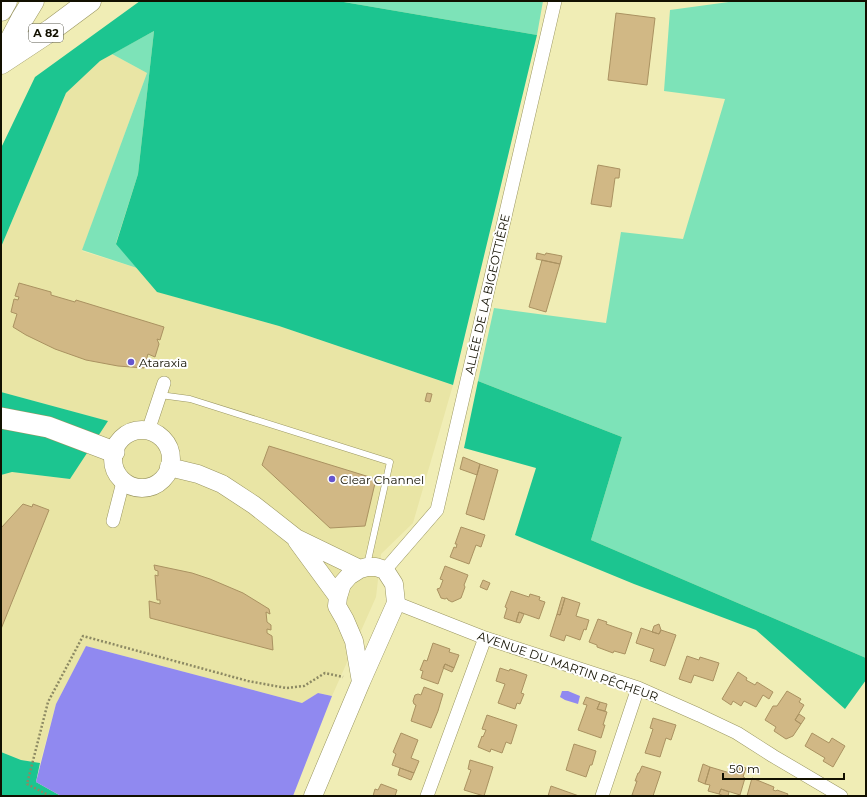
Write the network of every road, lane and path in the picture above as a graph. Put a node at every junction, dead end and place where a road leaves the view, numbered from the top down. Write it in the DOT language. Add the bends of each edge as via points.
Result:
graph roads {
  1 [pos="6,1"];
  2 [pos="33,1"];
  3 [pos="90,1"];
  4 [pos="555,1"];
  5 [pos="1,10"];
  6 [pos="1,59"];
  7 [pos="1,63"];
  8 [pos="162,389"];
  9 [pos="1,418"];
  10 [pos="148,431"];
  11 [pos="114,452"];
  12 [pos="169,467"];
  13 [pos="123,482"];
  14 [pos="113,521"];
  15 [pos="296,538"];
  16 [pos="363,568"];
  17 [pos="385,570"];
  18 [pos="338,597"];
  19 [pos="396,603"];
  20 [pos="486,638"];
  21 [pos="361,682"];
  22 [pos="638,688"];
  23 [pos="50,796"];
  24 [pos="314,796"];
  25 [pos="428,796"];
  26 [pos="602,796"];
  27 [pos="842,796"];
  1 -- 5 [label="highway"];
  2 -- 6 [label="highway"];
  3 -- 7 [label="highway, A 82"];
  4 -- 17 [label="street, ALLÉE DE LA BIGEOTTIÈRE" via="437,510"];
  8 -- 10 [label="street"];
  8 -- 16 [label="lane" via="390,462"];
  9 -- 11 [label="highway" via="48,427"];
  10 -- 11 [label="main road" via="139,431 123,437"];
  10 -- 12 [label="main road" via="164,441 170,458"];
  11 -- 13 [label="main road" via="114,468"];
  12 -- 13 [label="main road" via="165,476 150,487 141,488"];
  12 -- 15 [label="main road" via="198,474 222,484"];
  13 -- 14 [label="street"];
  15 -- 16 [label="main road"];
  15 -- 18 [label="main road"];
  16 -- 17 [label="main road" via="376,567"];
  16 -- 18 [label="main road" via="349,576 342,584"];
  17 -- 19 [label="main road" via="394,584"];
  18 -- 21 [label="main road" via="337,606 354,641"];
  19 -- 20 [label="street, AVENUE DU MARTIN PÊCHEUR"];
  19 -- 21 [label="main road"];
  20 -- 22 [label="street, AVENUE DU MARTIN PÊCHEUR"];
  20 -- 25 [label="street"];
  21 -- 23 [label="path" via="325,673 304,686 286,688 248,681 83,636 48,702 27,784"];
  21 -- 24 [label="main road"];
  22 -- 26 [label="street"];
  22 -- 27 [label="street, AVENUE DU MARTIN PÊCHEUR" via="737,733"];
}
